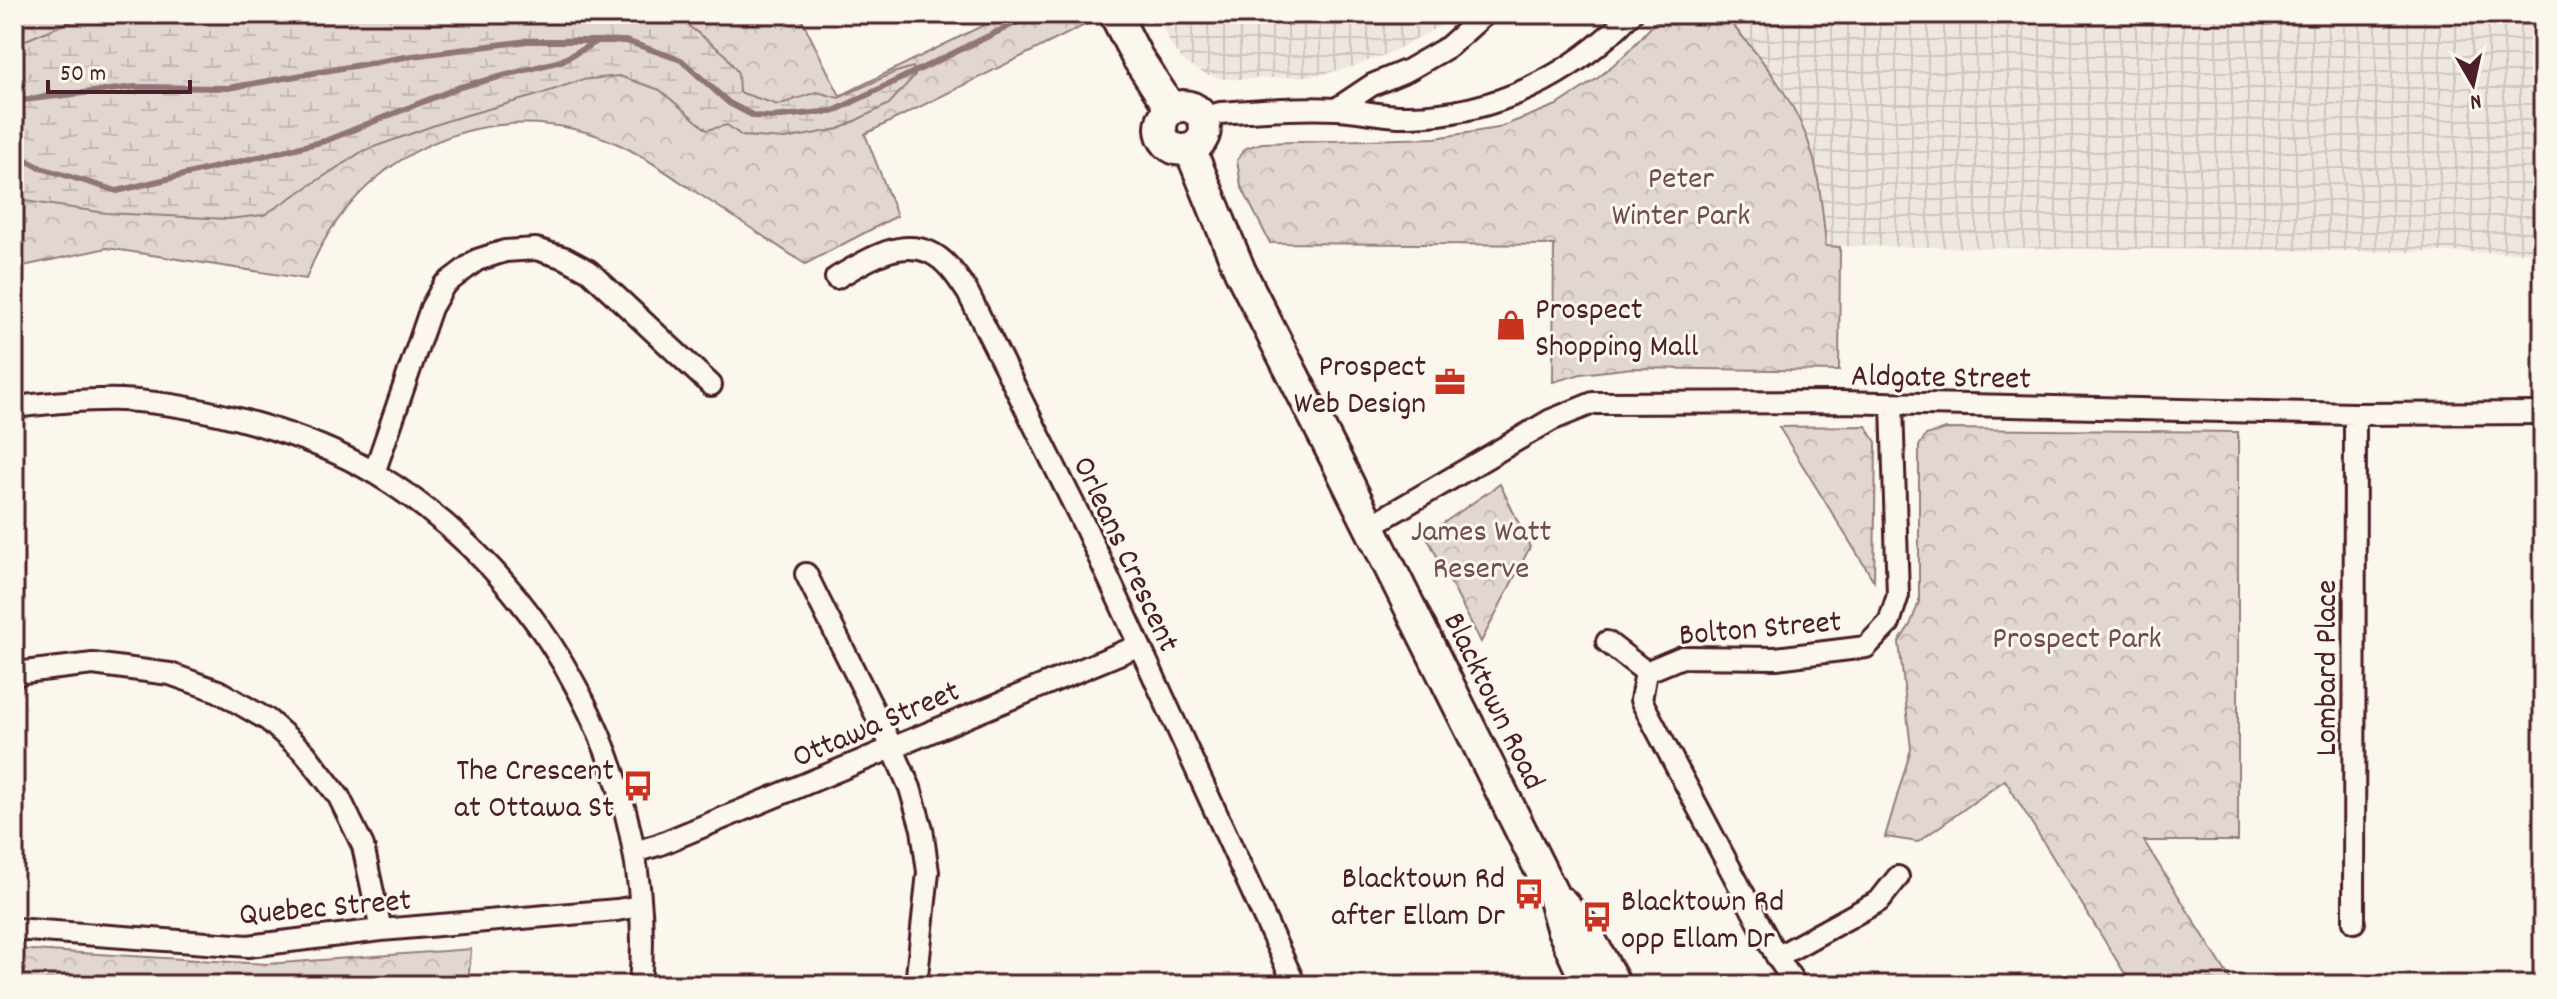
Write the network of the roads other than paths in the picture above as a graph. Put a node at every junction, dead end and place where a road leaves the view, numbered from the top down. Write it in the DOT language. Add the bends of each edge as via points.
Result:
graph roads {
  1 [pos="1115,14"];
  2 [pos="1485,14"];
  3 [pos="1631,14"];
  4 [pos="1171,109"];
  5 [pos="1336,109"];
  6 [pos="1203,118"];
  7 [pos="1190,149"];
  8 [pos="836,278"];
  9 [pos="711,385"];
  10 [pos="1892,405"];
  11 [pos="14,407"];
  12 [pos="2543,413"];
  13 [pos="2355,414"];
  14 [pos="374,473"];
  15 [pos="1370,526"];
  16 [pos="806,574"];
  17 [pos="1607,642"];
  18 [pos="1138,646"];
  19 [pos="1646,672"];
  20 [pos="14,676"];
  21 [pos="892,747"];
  22 [pos="634,852"];
  23 [pos="1898,877"];
  24 [pos="1552,893"];
  25 [pos="640,906"];
  26 [pos="2354,922"];
  27 [pos="14,929"];
  28 [pos="381,930"];
  29 [pos="1777,957"];
  30 [pos="640,985"];
  31 [pos="916,985"];
  32 [pos="1295,985"];
  33 [pos="1588,985"];
  34 [pos="1615,985"];
  35 [pos="1796,985"];
  1 -- 4 [label="main road"];
  2 -- 5 [label="street" via="1448,47"];
  3 -- 5 [label="street" via="1583,58 1511,96 1408,117"];
  4 -- 6 [label="main road" via="1193,108"];
  4 -- 7 [label="main road" via="1162,120 1164,141 1176,149"];
  5 -- 6 [label="street"];
  6 -- 7 [label="main road" via="1202,140"];
  7 -- 15 [label="main road, Blacktown Road" via="1240,271"];
  8 -- 18 [label="street, Orleans Crescent" via="900,247 929,252 950,268 968,293 1066,489"];
  9 -- 14 [label="street" via="589,271 536,249 505,251 477,260 444,285 431,308"];
  10 -- 13 [label="street, Aldgate Street"];
  10 -- 15 [label="street, Aldgate Street" via="1593,403 1551,420"];
  10 -- 19 [label="street, Bolton Street" via="1898,595 1889,623 1866,647 1776,658 1682,657"];
  11 -- 14 [label="street" via="124,400 183,407 302,439"];
  12 -- 13 [label="street, Aldgate Street"];
  13 -- 26 [label="street, Lombard Place"];
  14 -- 22 [label="street" via="473,550 540,627 600,736"];
  15 -- 24 [label="main road, Blacktown Road"];
  16 -- 21 [label="street"];
  17 -- 19 [label="street"];
  18 -- 21 [label="street, Ottawa Street"];
  18 -- 32 [label="street, Orleans Crescent"];
  19 -- 29 [label="street" via="1641,700"];
  20 -- 28 [label="street" via="93,664 170,674 218,691 268,720 305,753 339,797 363,846"];
  21 -- 22 [label="street, Ottawa Street"];
  21 -- 31 [label="street" via="922,829 928,872"];
  22 -- 25 [label="street"];
  23 -- 29 [label="street" via="1879,901"];
  24 -- 33 [label="main road, Blacktown Road"];
  24 -- 34 [label="main road, Blacktown Road" via="1582,925"];
  25 -- 28 [label="street, Quebec Street"];
  25 -- 30 [label="street"];
  27 -- 28 [label="street, Quebec Street" via="248,946"];
  29 -- 35 [label="street"];
}
